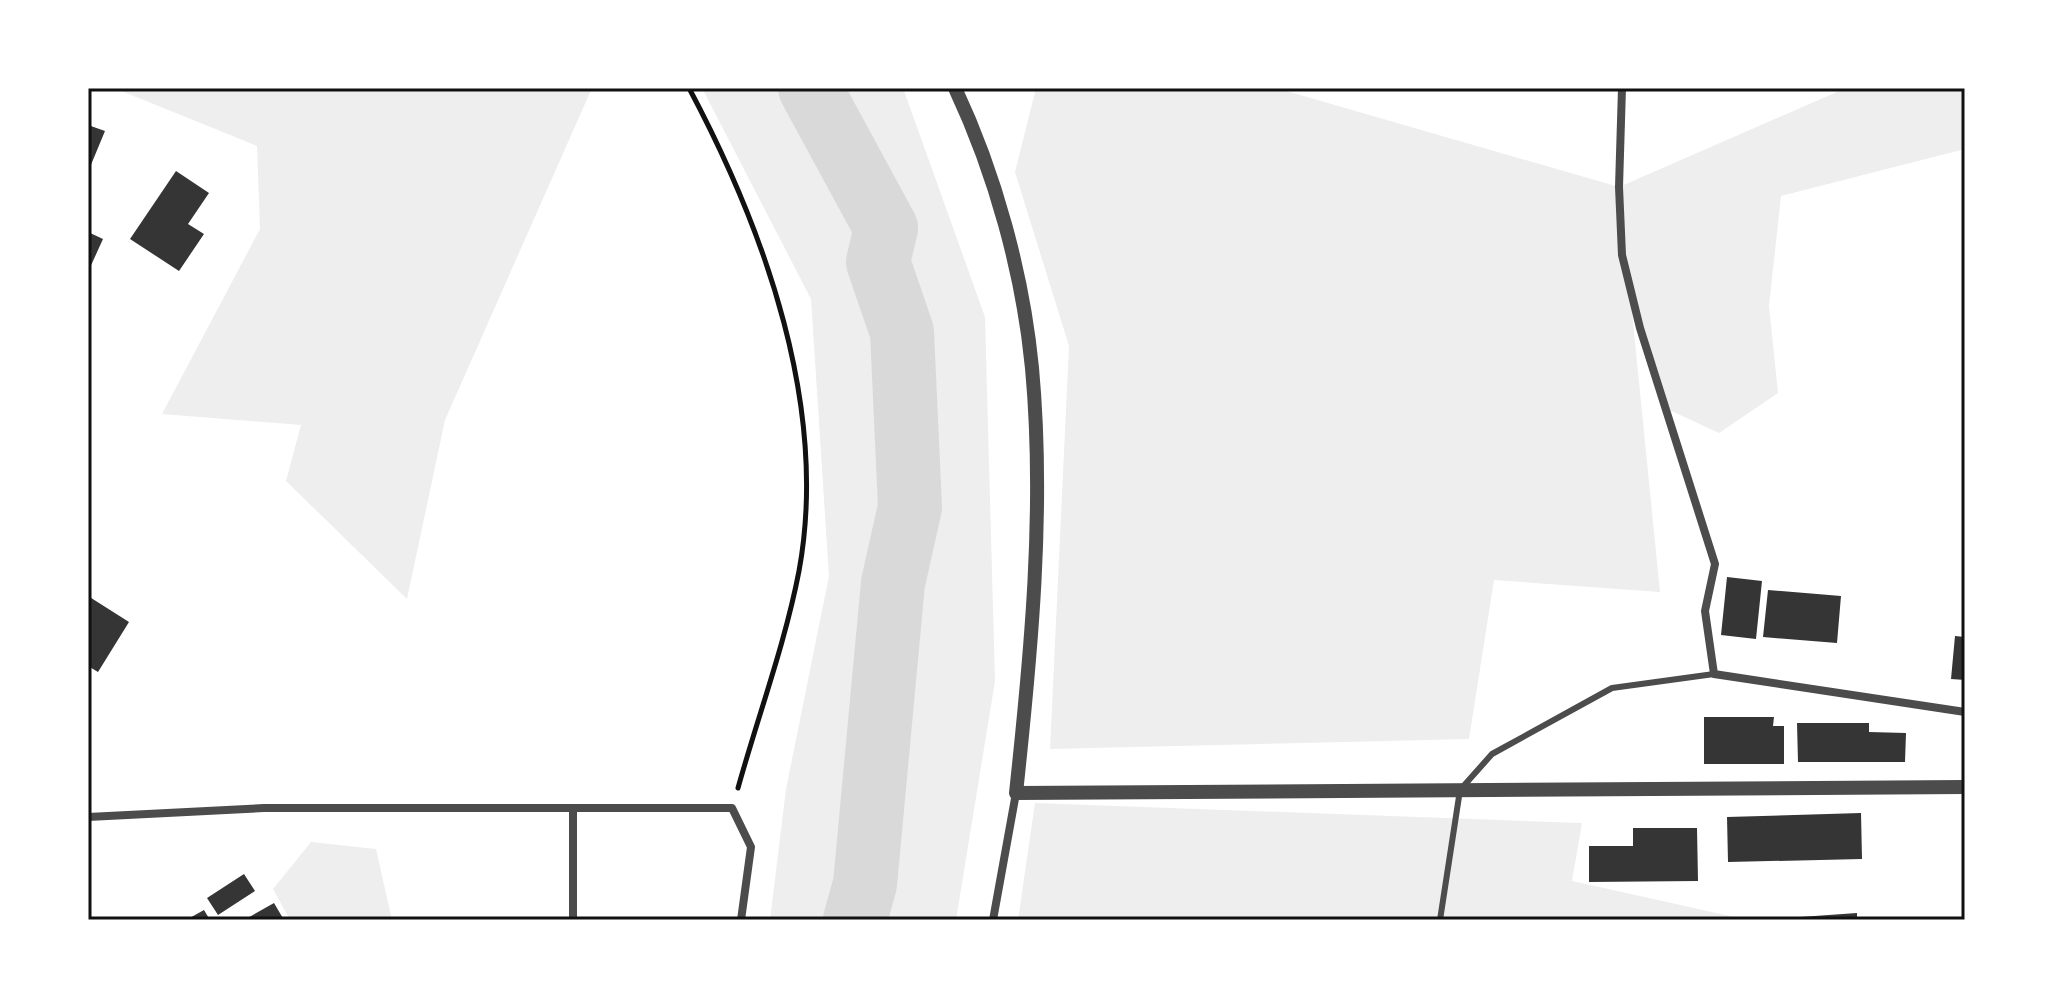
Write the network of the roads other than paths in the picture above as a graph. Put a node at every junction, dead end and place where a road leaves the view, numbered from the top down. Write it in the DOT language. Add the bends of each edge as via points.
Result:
graph roads {
  1 [pos="955,88"];
  2 [pos="1622,88"];
  3 [pos="1714,674"];
  4 [pos="1965,712"];
  5 [pos="1965,787"];
  6 [pos="1460,790"];
  7 [pos="1016,793"];
  8 [pos="573,808"];
  9 [pos="88,817"];
  10 [pos="573,920"];
  11 [pos="741,920"];
  12 [pos="993,920"];
  13 [pos="1440,920"];
  1 -- 7 [label="street" via="1001,216 1032,368 1033,603"];
  2 -- 3 [label="street" via="1622,255 1715,564 1705,611"];
  3 -- 4 [label="street"];
  3 -- 6 [label="lane" via="1612,688 1492,754"];
  5 -- 6 [label="street"];
  6 -- 7 [label="street"];
  6 -- 13 [label="lane"];
  7 -- 12 [label="street"];
  8 -- 9 [label="street" via="264,808"];
  8 -- 10 [label="street"];
  8 -- 11 [label="street" via="732,808 751,847"];
}
